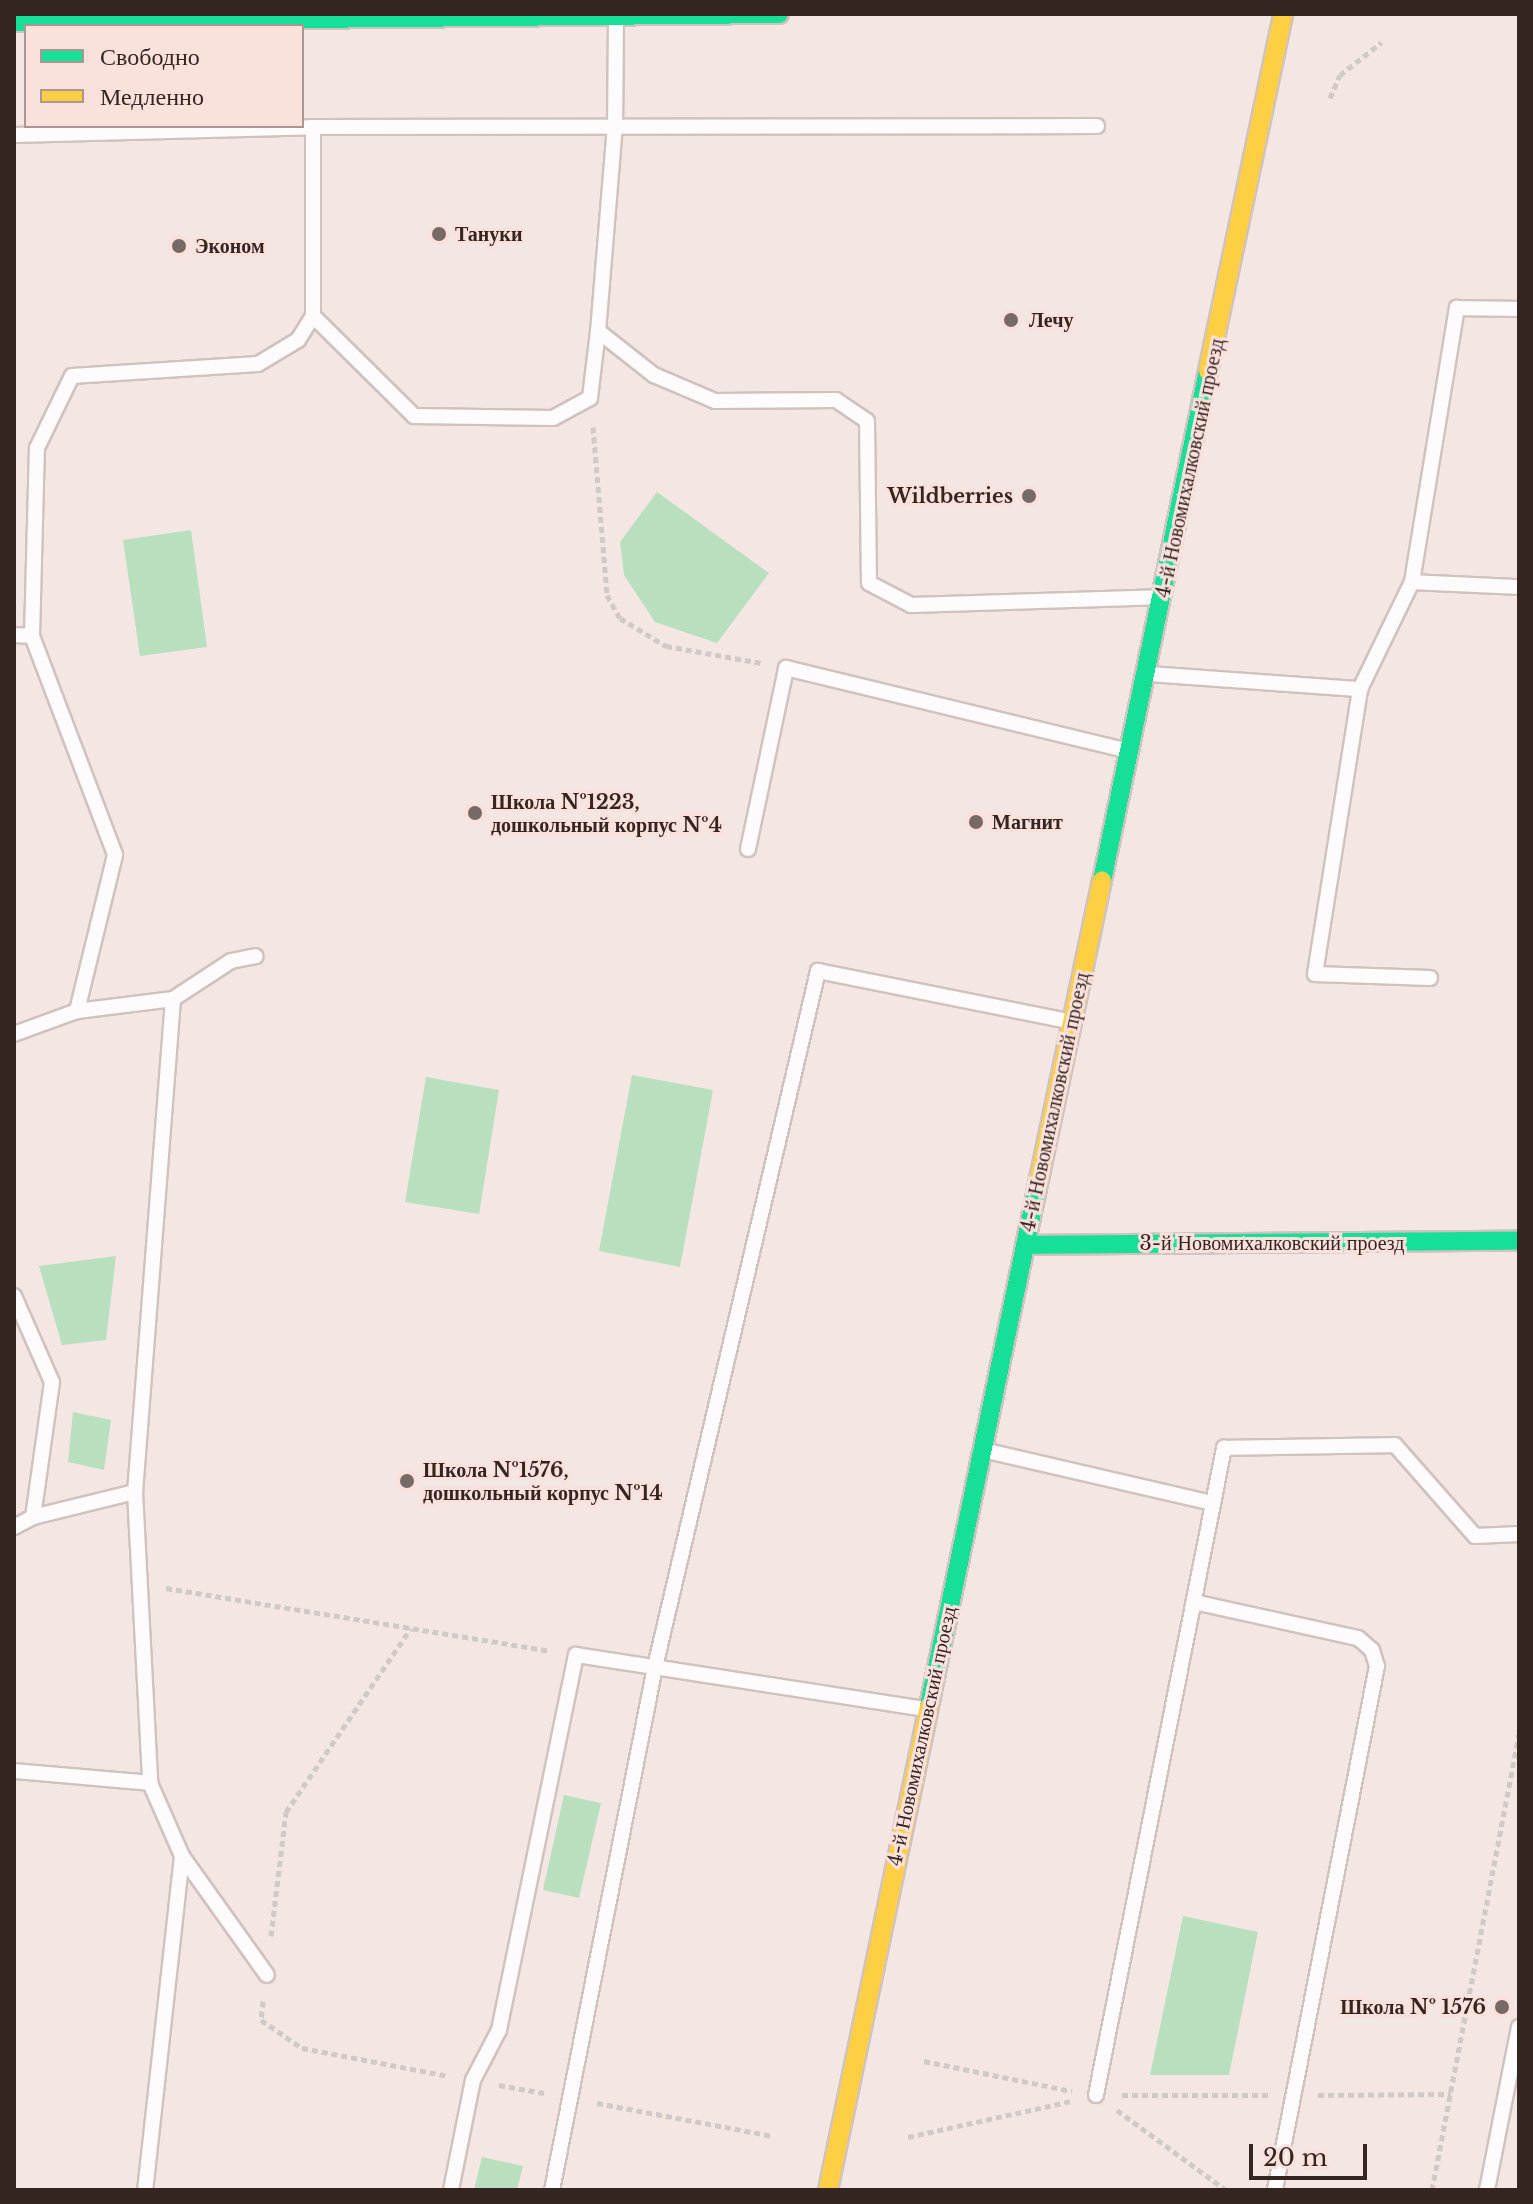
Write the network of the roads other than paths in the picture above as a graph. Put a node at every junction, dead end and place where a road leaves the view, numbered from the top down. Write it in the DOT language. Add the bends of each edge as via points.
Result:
graph roads {
  1 [pos="779,14"];
  2 [pos="1283,14"];
  3 [pos="616,18"];
  4 [pos="14,22"];
  5 [pos="615,125"];
  6 [pos="1097,126"];
  7 [pos="304,127"];
  8 [pos="313,127"];
  9 [pos="276,128"];
  10 [pos="14,135"];
  11 [pos="1519,309"];
  12 [pos="313,316"];
  13 [pos="598,331"];
  14 [pos="1412,582"];
  15 [pos="1519,587"];
  16 [pos="1163,597"];
  17 [pos="14,635"];
  18 [pos="32,636"];
  19 [pos="1146,674"];
  20 [pos="1360,689"];
  21 [pos="1130,751"];
  22 [pos="748,849"];
  23 [pos="256,956"];
  24 [pos="1430,978"];
  25 [pos="173,999"];
  26 [pos="77,1011"];
  27 [pos="1072,1022"];
  28 [pos="14,1034"];
  29 [pos="1519,1241"];
  30 [pos="1025,1245"];
  31 [pos="14,1296"];
  32 [pos="981,1450"];
  33 [pos="135,1492"];
  34 [pos="1213,1503"];
  35 [pos="33,1517"];
  36 [pos="14,1527"];
  37 [pos="1519,1534"];
  38 [pos="1194,1602"];
  39 [pos="655,1667"];
  40 [pos="927,1709"];
  41 [pos="14,1771"];
  42 [pos="150,1783"];
  43 [pos="182,1856"];
  44 [pos="267,1975"];
  45 [pos="1519,2027"];
  46 [pos="1096,2095"];
  47 [pos="145,2190"];
  48 [pos="451,2190"];
  49 [pos="552,2190"];
  50 [pos="828,2190"];
  51 [pos="1275,2190"];
  52 [pos="1487,2190"];
  1 -- 3 [label="street"];
  2 -- 16 [label="street, 4-й Новомихалковский проезд"];
  3 -- 4 [label="street"];
  3 -- 5 [label="lane"];
  5 -- 6 [label="lane"];
  5 -- 8 [label="lane"];
  5 -- 13 [label="lane"];
  7 -- 8 [label="lane"];
  8 -- 12 [label="lane"];
  9 -- 10 [label="lane"];
  11 -- 14 [label="lane" via="1457,308"];
  12 -- 13 [label="lane" via="414,416 553,418 590,398"];
  12 -- 18 [label="lane" via="298,340 258,364 72,376 37,448"];
  13 -- 16 [label="lane" via="654,375 715,401 836,400 867,421 869,583 911,605"];
  14 -- 15 [label="lane"];
  14 -- 20 [label="lane"];
  16 -- 19 [label="street, 4-й Новомихалковский проезд"];
  17 -- 18 [label="lane"];
  18 -- 26 [label="lane" via="115,855"];
  19 -- 20 [label="lane"];
  19 -- 21 [label="street, 4-й Новомихалковский проезд"];
  20 -- 24 [label="lane" via="1315,974"];
  21 -- 22 [label="lane" via="786,668"];
  21 -- 27 [label="street, 4-й Новомихалковский проезд"];
  23 -- 25 [label="lane" via="231,961"];
  25 -- 26 [label="lane"];
  25 -- 33 [label="lane"];
  26 -- 28 [label="lane"];
  27 -- 30 [label="street, 4-й Новомихалковский проезд"];
  27 -- 39 [label="lane" via="818,971"];
  29 -- 30 [label="street, 3-й Новомихалковский проезд"];
  30 -- 32 [label="street, 4-й Новомихалковский проезд"];
  31 -- 35 [label="lane" via="52,1382"];
  32 -- 34 [label="lane"];
  32 -- 40 [label="street, 4-й Новомихалковский проезд"];
  33 -- 35 [label="lane"];
  33 -- 42 [label="lane"];
  34 -- 37 [label="lane" via="1224,1448 1395,1445 1475,1536"];
  34 -- 38 [label="lane"];
  35 -- 36 [label="lane"];
  38 -- 46 [label="lane"];
  38 -- 51 [label="lane" via="1358,1638 1372,1650 1377,1666"];
  39 -- 40 [label="lane"];
  39 -- 48 [label="lane" via="576,1655 499,2030 473,2080"];
  39 -- 49 [label="lane"];
  40 -- 50 [label="street, 4-й Новомихалковский проезд"];
  41 -- 42 [label="lane"];
  42 -- 43 [label="lane"];
  43 -- 44 [label="lane"];
  43 -- 47 [label="lane"];
  45 -- 52 [label="lane"];
}
